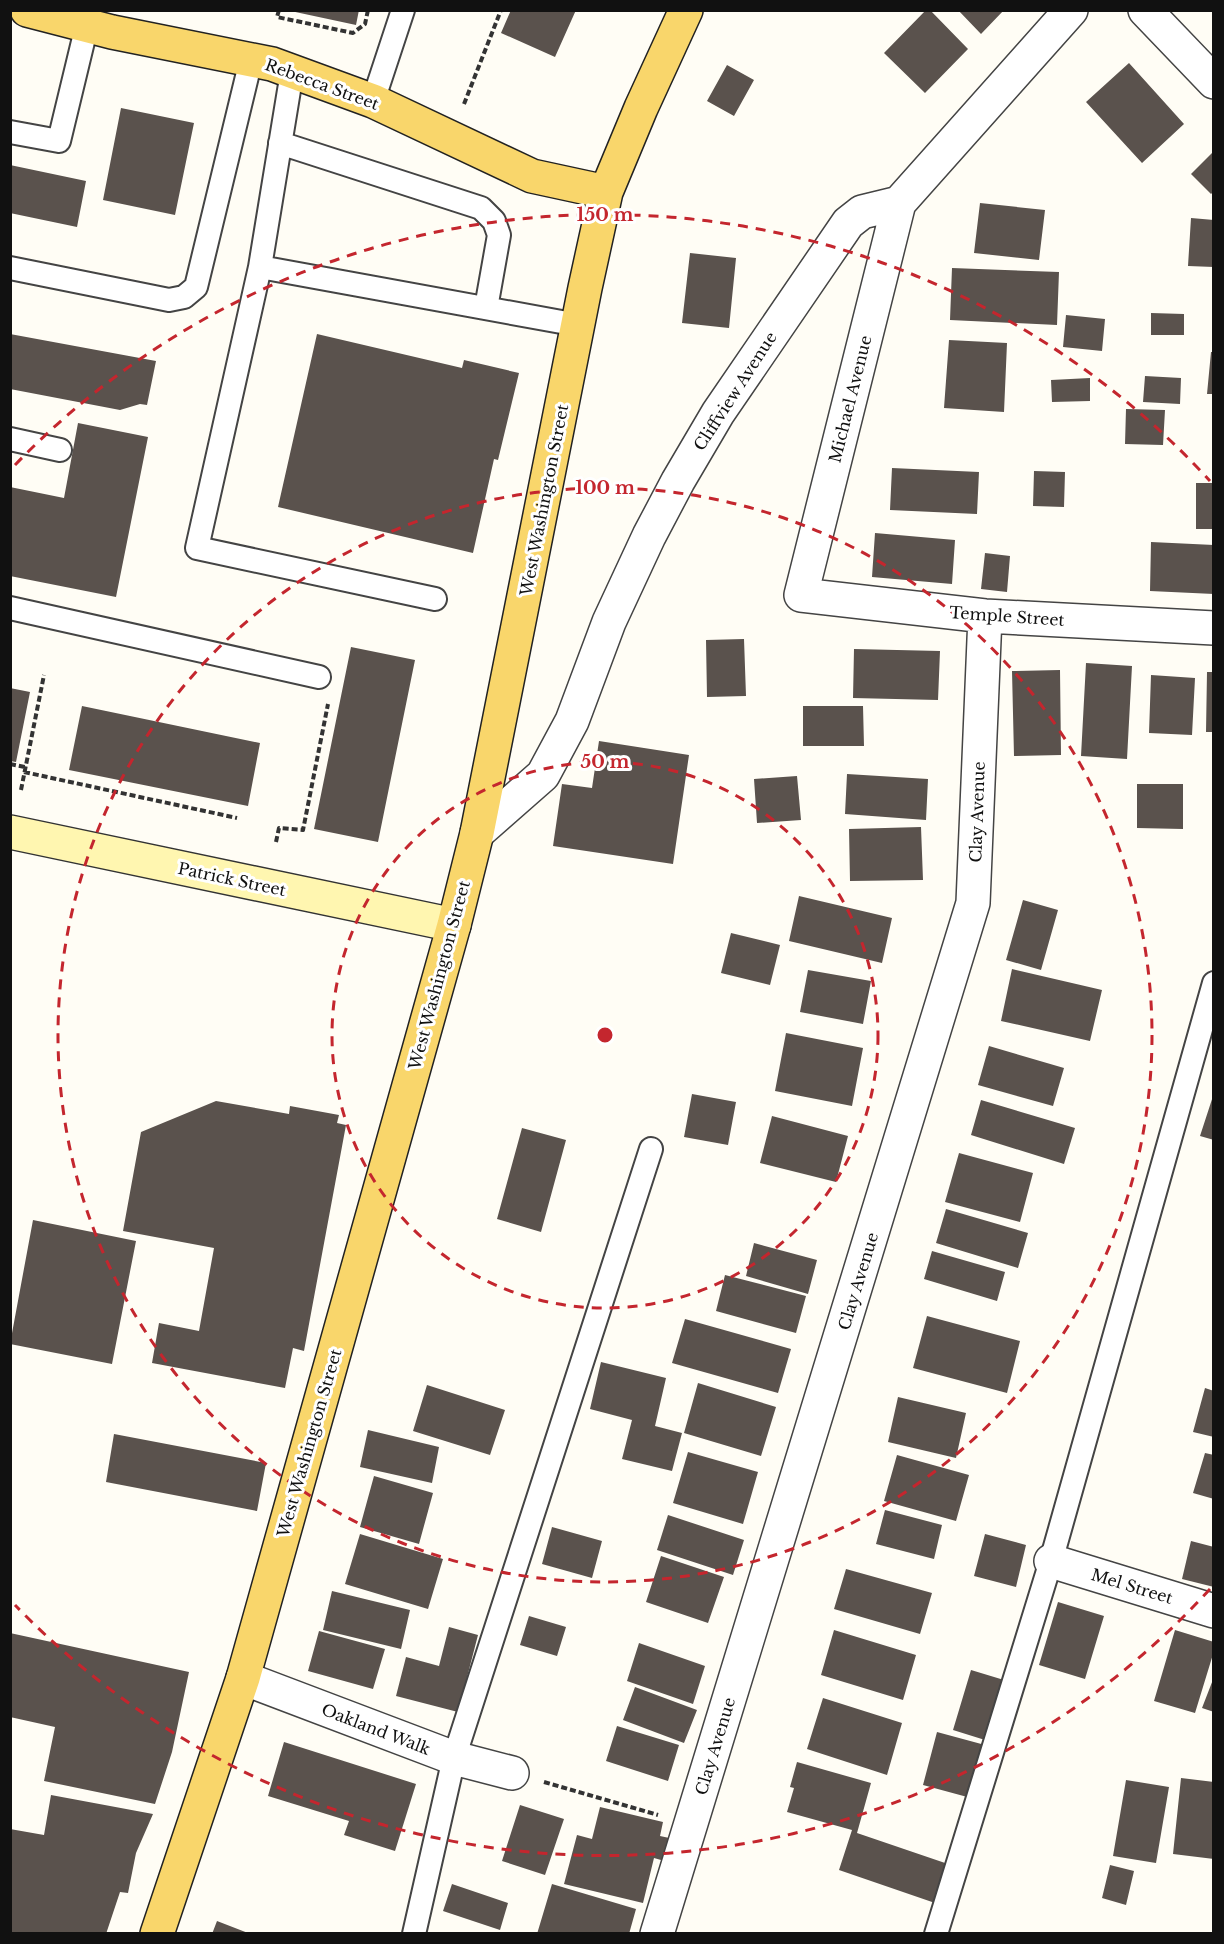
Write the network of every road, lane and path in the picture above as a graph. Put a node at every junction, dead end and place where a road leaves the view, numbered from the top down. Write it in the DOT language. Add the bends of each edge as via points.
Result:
graph roads {
  1 [pos="279,10"];
  2 [pos="368,10"];
  3 [pos="403,10"];
  4 [pos="501,10"];
  5 [pos="687,10"];
  6 [pos="1071,10"];
  7 [pos="1145,10"];
  8 [pos="39,13"];
  9 [pos="87,25"];
  10 [pos="10,26"];
  11 [pos="251,60"];
  12 [pos="292,72"];
  13 [pos="1214,82"];
  14 [pos="373,101"];
  15 [pos="461,111"];
  16 [pos="10,132"];
  17 [pos="280,143"];
  18 [pos="606,192"];
  19 [pos="899,203"];
  20 [pos="260,267"];
  21 [pos="10,268"];
  22 [pos="486,308"];
  23 [pos="578,325"];
  24 [pos="10,439"];
  25 [pos="60,450"];
  26 [pos="801,595"];
  27 [pos="435,599"];
  28 [pos="10,608"];
  29 [pos="985,616"];
  30 [pos="1214,628"];
  31 [pos="44,675"];
  32 [pos="319,677"];
  33 [pos="329,700"];
  34 [pos="10,764"];
  35 [pos="25,767"];
  36 [pos="24,772"];
  37 [pos="21,790"];
  38 [pos="237,818"];
  39 [pos="10,832"];
  40 [pos="477,833"];
  41 [pos="276,842"];
  42 [pos="454,925"];
  43 [pos="1214,983"];
  44 [pos="651,1149"];
  45 [pos="1051,1561"];
  46 [pos="1214,1611"];
  47 [pos="243,1678"];
  48 [pos="454,1758"];
  49 [pos="512,1773"];
  50 [pos="691,1824"];
  51 [pos="158,1934"];
  52 [pos="414,1934"];
  53 [pos="657,1934"];
  54 [pos="936,1934"];
  1 -- 2 [label="path" via="277,17 352,33 365,24"];
  3 -- 14 [label="lane"];
  4 -- 15 [label="path"];
  5 -- 18 [label="main road, West Washington Street"];
  6 -- 19 [label="street"];
  7 -- 13 [label="street"];
  8 -- 9 [label="main road, Rebecca Street"];
  8 -- 10 [label="main road"];
  9 -- 11 [label="main road, Rebecca Street"];
  9 -- 16 [label="lane" via="59,141"];
  11 -- 12 [label="main road, Rebecca Street"];
  11 -- 21 [label="lane" via="196,288 184,297 169,300"];
  12 -- 14 [label="main road, Rebecca Street"];
  12 -- 17 [label="lane"];
  14 -- 18 [label="main road, Rebecca Street" via="532,176"];
  17 -- 20 [label="lane"];
  17 -- 22 [label="lane" via="481,208 494,220 499,235"];
  18 -- 23 [label="main road, West Washington Street"];
  19 -- 26 [label="street, Michael Avenue"];
  19 -- 40 [label="street, Cliffview Avenue" via="862,212 848,223 718,413 649,536 609,622 572,721 543,775"];
  20 -- 22 [label="lane"];
  20 -- 27 [label="lane" via="197,548"];
  22 -- 23 [label="lane"];
  23 -- 40 [label="main road, West Washington Street"];
  24 -- 25 [label="lane"];
  26 -- 29 [label="street, Temple Street"];
  28 -- 32 [label="lane"];
  29 -- 30 [label="street, Temple Street"];
  29 -- 50 [label="street, Clay Avenue" via="973,903"];
  31 -- 35 [label="path"];
  33 -- 41 [label="path" via="303,830 279,828"];
  34 -- 35 [label="path"];
  35 -- 36 [label="path"];
  36 -- 37 [label="path"];
  36 -- 38 [label="path"];
  39 -- 42 [label="street, Patrick Street"];
  40 -- 42 [label="main road, West Washington Street"];
  42 -- 47 [label="main road, West Washington Street"];
  43 -- 45 [label="lane"];
  44 -- 48 [label="lane"];
  45 -- 46 [label="street, Mel Street"];
  45 -- 54 [label="lane"];
  47 -- 48 [label="street, Oakland Walk"];
  47 -- 51 [label="main road, West Washington Street"];
  48 -- 49 [label="street, Oakland Walk"];
  48 -- 52 [label="lane"];
  49 -- 50 [label="path"];
  50 -- 53 [label="street, Clay Avenue"];
}
